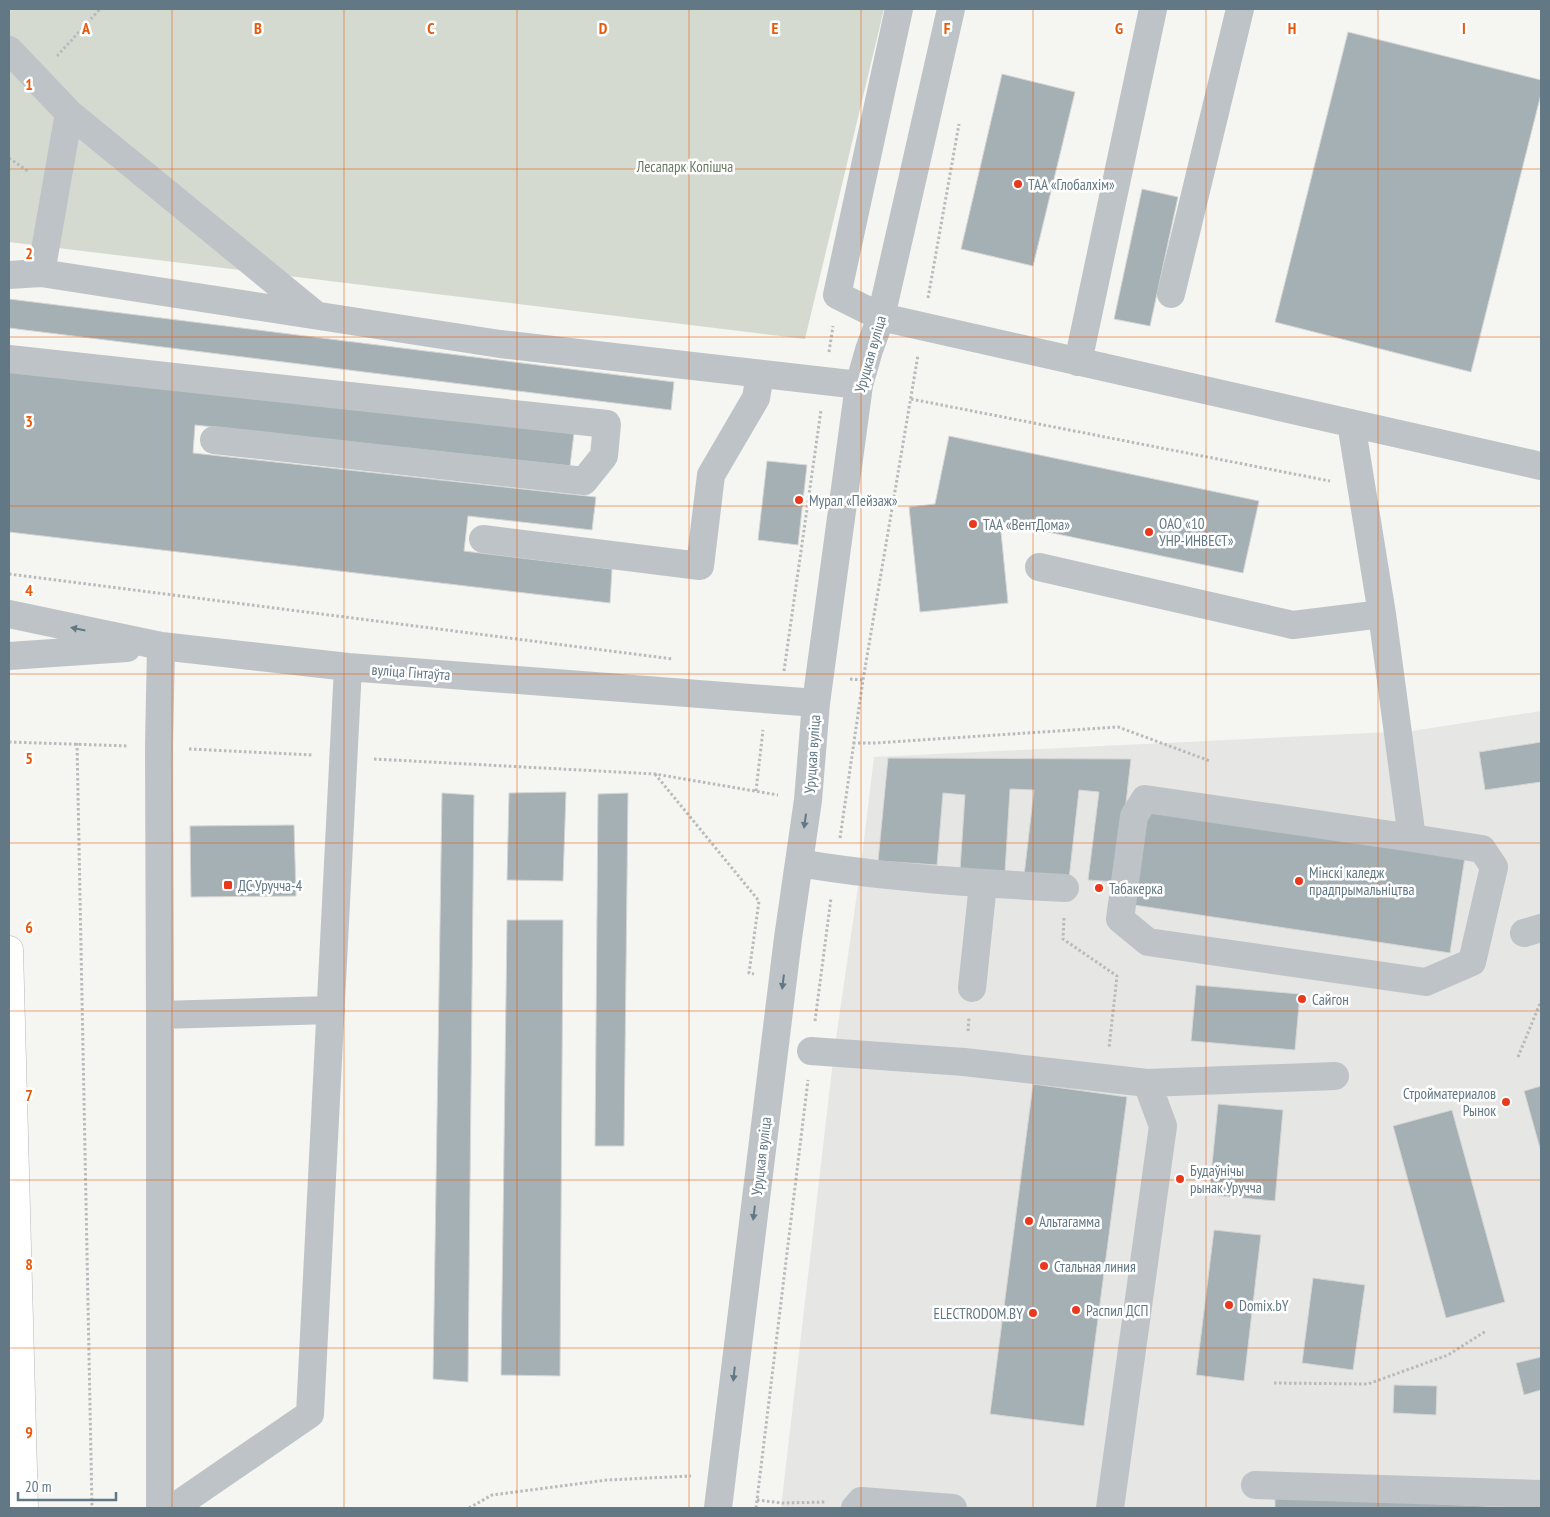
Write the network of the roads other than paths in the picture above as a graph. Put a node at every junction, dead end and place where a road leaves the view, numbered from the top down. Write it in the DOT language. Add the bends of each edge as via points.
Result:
graph roads {
  1 [pos="899,9"];
  2 [pos="951,9"];
  3 [pos="1153,9"];
  4 [pos="1240,9"];
  5 [pos="9,50"];
  6 [pos="69,113"];
  7 [pos="41,273"];
  8 [pos="9,275"];
  9 [pos="1172,294"];
  10 [pos="317,316"];
  11 [pos="880,317"];
  12 [pos="9,359"];
  13 [pos="1078,362"];
  14 [pos="760,375"];
  15 [pos="859,385"];
  16 [pos="1352,423"];
  17 [pos="214,440"];
  18 [pos="1541,466"];
  19 [pos="483,539"];
  20 [pos="1039,567"];
  21 [pos="9,614"];
  22 [pos="1382,614"];
  23 [pos="160,646"];
  24 [pos="9,656"];
  25 [pos="348,667"];
  26 [pos="816,703"];
  27 [pos="1412,838"];
  28 [pos="799,863"];
  29 [pos="983,884"];
  30 [pos="1065,888"];
  31 [pos="9,950"];
  32 [pos="972,988"];
  33 [pos="331,1010"];
  34 [pos="160,1015"];
  35 [pos="812,1051"];
  36 [pos="1336,1076"];
  37 [pos="1147,1084"];
  38 [pos="1255,1485"];
  39 [pos="18,1492"];
  40 [pos="1541,1494"];
  41 [pos="858,1505"];
  42 [pos="160,1508"];
  43 [pos="173,1508"];
  44 [pos="718,1508"];
  45 [pos="953,1508"];
  46 [pos="1110,1508"];
  1 -- 11 [label="street" via="837,295"];
  2 -- 11 [label="street, Уруцкая вуліца"];
  3 -- 13 [label="street"];
  4 -- 9 [label="street"];
  5 -- 6 [label="street"];
  6 -- 7 [label="street"];
  6 -- 10 [label="street"];
  7 -- 8 [label="street"];
  7 -- 10 [label="street"];
  10 -- 14 [label="street" via="500,344"];
  11 -- 13 [label="street"];
  11 -- 15 [label="street, Уруцкая вуліца"];
  12 -- 17 [label="street" via="607,424 604,456 584,481"];
  13 -- 16 [label="street"];
  14 -- 15 [label="street"];
  14 -- 19 [label="street" via="756,398 711,475 700,566"];
  15 -- 26 [label="street, Уруцкая вуліца"];
  16 -- 18 [label="street"];
  16 -- 22 [label="street"];
  20 -- 22 [label="street" via="1293,625"];
  23 -- 21 [label="street, вуліца Гінтаўта, one-way"];
  22 -- 27 [label="street"];
  23 -- 24 [label="street"];
  23 -- 25 [label="street, вуліца Гінтаўта"];
  23 -- 34 [label="street"];
  25 -- 26 [label="street, вуліца Гінтаўта"];
  25 -- 33 [label="street"];
  26 -- 28 [label="street, Уруцкая вуліца, one-way"];
  27 -- 27 [label="street" via="1482,849 1494,867 1472,962 1426,982 1148,942 1120,919 1134,816 1145,799"];
  28 -- 29 [label="street"];
  28 -- 44 [label="street, Уруцкая вуліца, one-way"];
  29 -- 30 [label="street"];
  29 -- 32 [label="street"];
  31 -- 39 [label="main road"];
  33 -- 34 [label="street"];
  33 -- 43 [label="street" via="310,1414"];
  34 -- 42 [label="street"];
  35 -- 37 [label="street" via="964,1062"];
  36 -- 37 [label="street"];
  37 -- 46 [label="street" via="1163,1126"];
  38 -- 40 [label="street"];
  41 -- 45 [label="street"];
}
